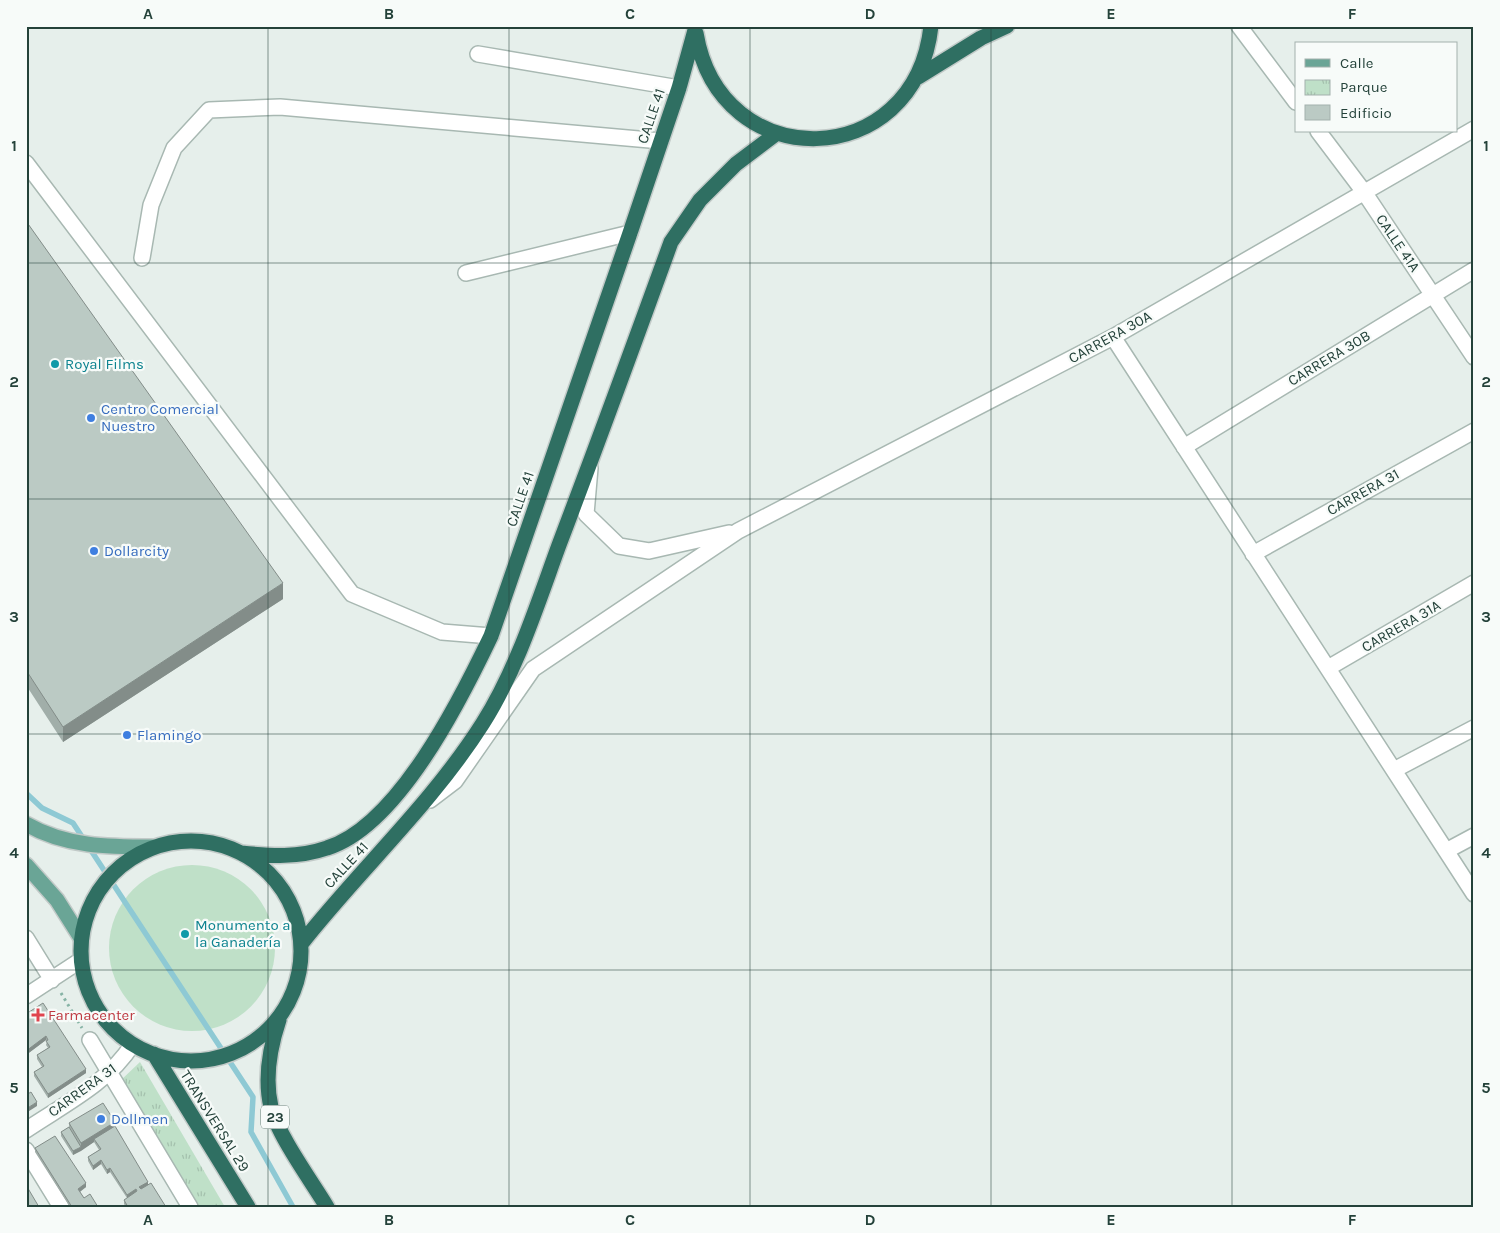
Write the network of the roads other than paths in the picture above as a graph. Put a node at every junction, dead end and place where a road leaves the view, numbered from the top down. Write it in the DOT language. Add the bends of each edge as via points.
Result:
graph roads {
  1 [pos="931,26"];
  2 [pos="1007,26"];
  3 [pos="1239,26"];
  4 [pos="693,27"];
  5 [pos="478,54"];
  6 [pos="918,77"];
  7 [pos="679,88"];
  8 [pos="1295,101"];
  9 [pos="1474,129"];
  10 [pos="1319,132"];
  11 [pos="777,133"];
  12 [pos="661,141"];
  13 [pos="26,163"];
  14 [pos="1364,192"];
  15 [pos="630,233"];
  16 [pos="142,258"];
  17 [pos="1474,270"];
  18 [pos="466,274"];
  19 [pos="1433,295"];
  20 [pos="1113,337"];
  21 [pos="1474,357"];
  22 [pos="1474,431"];
  23 [pos="1184,447"];
  24 [pos="591,462"];
  25 [pos="738,531"];
  26 [pos="1253,554"];
  27 [pos="1474,583"];
  28 [pos="491,636"];
  29 [pos="1328,668"];
  30 [pos="1474,728"];
  31 [pos="1394,770"];
  32 [pos="424,804"];
  33 [pos="26,824"];
  34 [pos="1474,836"];
  35 [pos="153,847"];
  36 [pos="1446,851"];
  37 [pos="241,853"];
  38 [pos="26,865"];
  39 [pos="1474,894"];
  40 [pos="26,938"];
  41 [pos="81,938"];
  42 [pos="301,944"];
  43 [pos="81,960"];
  44 [pos="52,980"];
  45 [pos="26,996"];
  46 [pos="280,1016"];
  47 [pos="90,1040"];
  48 [pos="132,1045"];
  49 [pos="154,1054"];
  50 [pos="110,1073"];
  51 [pos="26,1130"];
  52 [pos="26,1150"];
  53 [pos="61,1207"];
  54 [pos="190,1207"];
  55 [pos="248,1207"];
  56 [pos="328,1207"];
  1 -- 6 [label="highway" via="929,50"];
  2 -- 6 [label="highway" via="981,38"];
  3 -- 8 [label="street"];
  4 -- 7 [label="highway, CALLE 41"];
  4 -- 11 [label="highway" via="705,68 715,86 742,115"];
  5 -- 7 [label="street"];
  6 -- 11 [label="highway" via="903,100 882,118 858,131 832,138 804,139"];
  7 -- 12 [label="highway, CALLE 41"];
  9 -- 14 [label="street, CARRERA 30A"];
  10 -- 14 [label="street, CALLE 41A"];
  11 -- 24 [label="highway, CALLE 41" via="736,164 700,200 671,242"];
  12 -- 15 [label="highway, CALLE 41"];
  12 -- 16 [label="street" via="280,107 209,110 174,148 151,205"];
  13 -- 28 [label="street" via="352,594 442,632"];
  14 -- 19 [label="street, CALLE 41A"];
  14 -- 20 [label="street, CARRERA 30A"];
  15 -- 18 [label="street"];
  15 -- 28 [label="highway, CALLE 41"];
  17 -- 19 [label="street, CARRERA 30B"];
  19 -- 21 [label="street, CALLE 41A"];
  19 -- 23 [label="street, CARRERA 30B"];
  20 -- 23 [label="street"];
  20 -- 25 [label="street, CARRERA 30A"];
  22 -- 26 [label="street, CARRERA 31"];
  23 -- 26 [label="street"];
  24 -- 25 [label="street" via="586,514 619,546 649,551"];
  24 -- 32 [label="highway, CALLE 41" via="519,652 484,721 452,770"];
  25 -- 32 [label="street" via="533,669 455,781"];
  26 -- 29 [label="street"];
  27 -- 29 [label="street, CARRERA 31A"];
  28 -- 37 [label="highway, CALLE 41" via="440,737 378,815 355,835 330,848 307,854"];
  29 -- 31 [label="street"];
  30 -- 31 [label="street"];
  31 -- 36 [label="street"];
  32 -- 42 [label="highway, CALLE 41" via="353,881"];
  33 -- 35 [label="main road" via="61,840 92,846"];
  34 -- 36 [label="street"];
  35 -- 37 [label="highway, 23" via="198,841"];
  35 -- 41 [label="highway, 23" via="126,861 104,882 89,908"];
  36 -- 39 [label="street"];
  37 -- 42 [label="highway, 23" via="264,869 283,890 298,925"];
  38 -- 41 [label="main road" via="57,900"];
  40 -- 44 [label="street"];
  41 -- 43 [label="highway, 23"];
  42 -- 46 [label="highway, 23" via="297,982"];
  43 -- 44 [label="street"];
  43 -- 48 [label="highway, 23" via="87,988 101,1014"];
  44 -- 45 [label="street"];
  46 -- 49 [label="highway, 23" via="254,1041 230,1054 205,1060 179,1060"];
  46 -- 56 [label="highway, 23" via="270,1046 271,1108 288,1144"];
  47 -- 50 [label="street"];
  48 -- 49 [label="highway, 23"];
  48 -- 50 [label="street, CARRERA 31"];
  49 -- 55 [label="highway, TRANSVERSAL 29"];
  50 -- 51 [label="street, CARRERA 31"];
  50 -- 54 [label="street"];
  52 -- 53 [label="street"];
}
